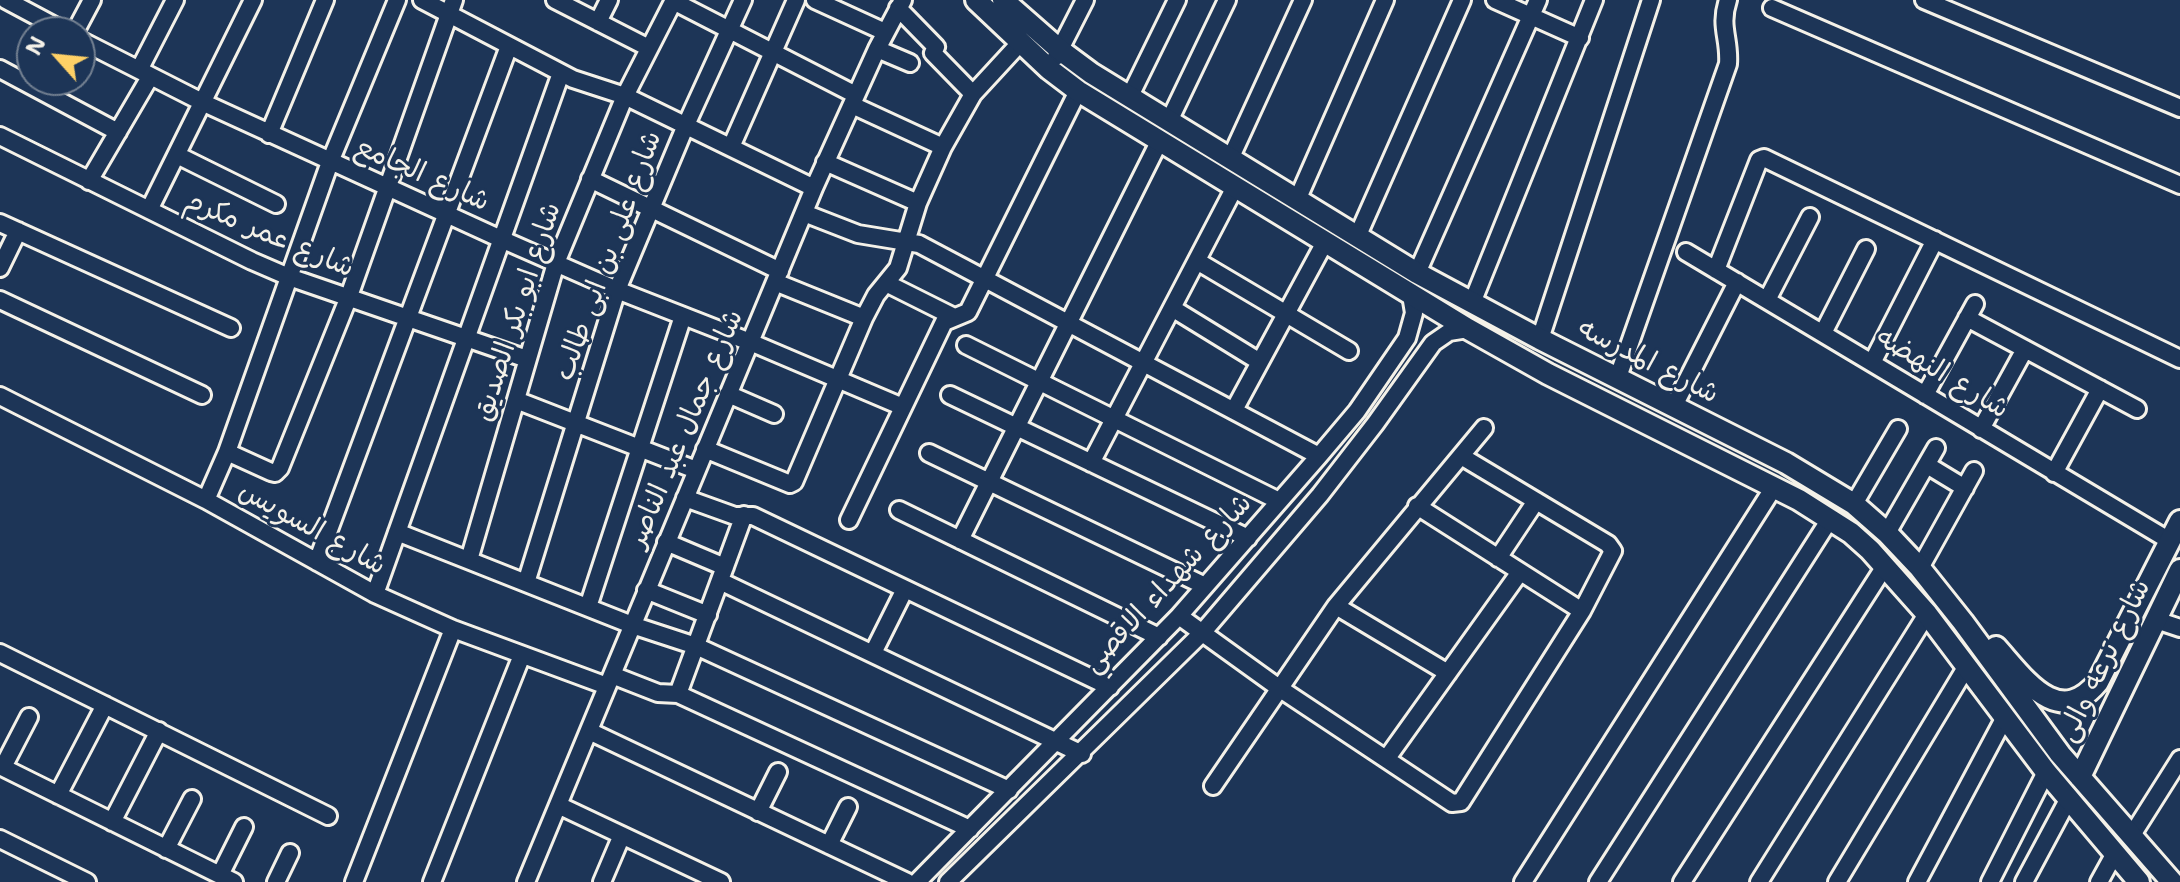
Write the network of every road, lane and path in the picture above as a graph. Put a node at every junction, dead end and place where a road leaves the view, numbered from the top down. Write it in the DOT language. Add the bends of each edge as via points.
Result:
graph roads {
  1 [pos="6,0"];
  2 [pos="175,0"];
  3 [pos="253,0"];
  4 [pos="325,0"];
  5 [pos="397,0"];
  6 [pos="422,0"];
  7 [pos="555,0"];
  8 [pos="609,0"];
  9 [pos="743,0"];
  10 [pos="796,0"];
  11 [pos="815,0"];
  12 [pos="976,0"];
  13 [pos="1003,0"];
  14 [pos="1085,0"];
  15 [pos="1177,0"];
  16 [pos="1227,0"];
  17 [pos="1303,0"];
  18 [pos="1385,0"];
  19 [pos="1462,0"];
  20 [pos="1495,0"];
  21 [pos="1594,0"];
  22 [pos="1651,0"];
  23 [pos="1728,0"];
  24 [pos="1924,0"];
  25 [pos="673,1"];
  26 [pos="900,4"];
  27 [pos="451,7"];
  28 [pos="1534,8"];
  29 [pos="1772,8"];
  30 [pos="36,16"];
  31 [pos="598,22"];
  32 [pos="729,30"];
  33 [pos="885,32"];
  34 [pos="1580,38"];
  35 [pos="1020,43"];
  36 [pos="509,46"];
  37 [pos="96,48"];
  38 [pos="649,48"];
  39 [pos="877,49"];
  40 [pos="1060,50"];
  41 [pos="773,52"];
  42 [pos="910,63"];
  43 [pos="0,69"];
  44 [pos="1049,69"];
  45 [pos="561,73"];
  46 [pos="144,74"];
  47 [pos="1078,91"];
  48 [pos="973,94"];
  49 [pos="625,96"];
  50 [pos="1130,96"];
  51 [pos="854,100"];
  52 [pos="204,103"];
  53 [pos="2180,108"];
  54 [pos="1170,119"];
  55 [pos="686,125"];
  56 [pos="118,132"];
  57 [pos="269,134"];
  58 [pos="0,136"];
  59 [pos="1160,140"];
  60 [pos="731,147"];
  61 [pos="943,147"];
  62 [pos="177,155"];
  63 [pos="1231,157"];
  64 [pos="330,162"];
  65 [pos="825,162"];
  66 [pos="590,179"];
  67 [pos="89,181"];
  68 [pos="2180,185"];
  69 [pos="1235,187"];
  70 [pos="814,188"];
  71 [pos="389,189"];
  72 [pos="1298,198"];
  73 [pos="918,203"];
  74 [pos="276,204"];
  75 [pos="651,208"];
  76 [pos="149,210"];
  77 [pos="804,213"];
  78 [pos="446,214"];
  79 [pos="1810,217"];
  80 [pos="0,223"];
  81 [pos="18,231"];
  82 [pos="1358,235"];
  83 [pos="501,239"];
  84 [pos="905,240"];
  85 [pos="1935,240"];
  86 [pos="1325,242"];
  87 [pos="1866,249"];
  88 [pos="1686,252"];
  89 [pos="1197,261"];
  90 [pos="556,263"];
  91 [pos="0,268"];
  92 [pos="1716,270"];
  93 [pos="1417,273"];
  94 [pos="777,276"];
  95 [pos="289,277"];
  96 [pos="986,278"];
  97 [pos="1737,282"];
  98 [pos="886,283"];
  99 [pos="617,290"];
  100 [pos="1411,295"];
  101 [pos="348,299"];
  102 [pos="0,300"];
  103 [pos="1767,300"];
  104 [pos="1472,303"];
  105 [pos="1172,308"];
  106 [pos="1286,314"];
  107 [pos="683,316"];
  108 [pos="954,317"];
  109 [pos="864,318"];
  110 [pos="407,319"];
  111 [pos="1070,322"];
  112 [pos="231,328"];
  113 [pos="1468,329"];
  114 [pos="1823,333"];
  115 [pos="1540,339"];
  116 [pos="466,340"];
  117 [pos="750,342"];
  118 [pos="966,345"];
  119 [pos="2025,349"];
  120 [pos="1349,351"];
  121 [pos="527,359"];
  122 [pos="2180,359"];
  123 [pos="1144,362"];
  124 [pos="1260,362"];
  125 [pos="1872,363"];
  126 [pos="1618,377"];
  127 [pos="838,379"];
  128 [pos="1040,382"];
  129 [pos="2100,389"];
  130 [pos="728,394"];
  131 [pos="202,395"];
  132 [pos="950,395"];
  133 [pos="1925,395"];
  134 [pos="0,396"];
  135 [pos="516,400"];
  136 [pos="1674,406"];
  137 [pos="903,407"];
  138 [pos="2137,409"];
  139 [pos="1234,410"];
  140 [pos="774,414"];
  141 [pos="1114,419"];
  142 [pos="575,423"];
  143 [pos="1017,427"];
  144 [pos="1484,428"];
  145 [pos="1898,429"];
  146 [pos="1981,429"];
  147 [pos="640,448"];
  148 [pos="1936,448"];
  149 [pos="705,449"];
  150 [pos="227,452"];
  151 [pos="929,453"];
  152 [pos="1319,456"];
  153 [pos="1461,456"];
  154 [pos="1091,463"];
  155 [pos="1927,465"];
  156 [pos="696,470"];
  157 [pos="1974,471"];
  158 [pos="2054,473"];
  159 [pos="1812,477"];
  160 [pos="989,482"];
  161 [pos="1774,487"];
  162 [pos="1965,488"];
  163 [pos="685,498"];
  164 [pos="206,500"];
  165 [pos="1799,500"];
  166 [pos="1279,501"];
  167 [pos="1536,501"];
  168 [pos="1854,504"];
  169 [pos="1417,506"];
  170 [pos="899,510"];
  171 [pos="744,515"];
  172 [pos="1830,519"];
  173 [pos="849,520"];
  174 [pos="2180,521"];
  175 [pos="397,532"];
  176 [pos="1887,533"];
  177 [pos="1248,538"];
  178 [pos="960,540"];
  179 [pos="2170,541"];
  180 [pos="666,542"];
  181 [pos="1498,558"];
  182 [pos="469,560"];
  183 [pos="317,562"];
  184 [pos="1885,566"];
  185 [pos="1920,568"];
  186 [pos="2180,570"];
  187 [pos="1520,572"];
  188 [pos="723,574"];
  189 [pos="526,583"];
  190 [pos="1205,586"];
  191 [pos="905,589"];
  192 [pos="646,590"];
  193 [pos="375,594"];
  194 [pos="1336,606"];
  195 [pos="588,607"];
  196 [pos="1582,611"];
  197 [pos="1927,614"];
  198 [pos="708,615"];
  199 [pos="1179,616"];
  200 [pos="2156,620"];
  201 [pos="1963,622"];
  202 [pos="632,625"];
  203 [pos="2180,628"];
  204 [pos="453,629"];
  205 [pos="1202,633"];
  206 [pos="1159,637"];
  207 [pos="696,646"];
  208 [pos="0,653"];
  209 [pos="873,653"];
  210 [pos="522,655"];
  211 [pos="1967,666"];
  212 [pos="1448,673"];
  213 [pos="609,680"];
  214 [pos="1110,687"];
  215 [pos="1279,688"];
  216 [pos="678,694"];
  217 [pos="105,705"];
  218 [pos="29,717"];
  219 [pos="2005,717"];
  220 [pos="159,731"];
  221 [pos="589,731"];
  222 [pos="1056,742"];
  223 [pos="1082,754"];
  224 [pos="1387,758"];
  225 [pos="2180,759"];
  226 [pos="2,766"];
  227 [pos="778,772"];
  228 [pos="2046,772"];
  229 [pos="2080,777"];
  230 [pos="1213,786"];
  231 [pos="1009,790"];
  232 [pos="58,795"];
  233 [pos="2069,798"];
  234 [pos="192,799"];
  235 [pos="558,805"];
  236 [pos="848,807"];
  237 [pos="758,812"];
  238 [pos="328,816"];
  239 [pos="112,822"];
  240 [pos="244,827"];
  241 [pos="970,829"];
  242 [pos="622,835"];
  243 [pos="2132,835"];
  244 [pos="0,839"];
  245 [pos="829,845"];
  246 [pos="166,849"];
  247 [pos="290,853"];
  248 [pos="2115,853"];
  249 [pos="227,878"];
  250 [pos="530,881"];
  251 [pos="87,882"];
  252 [pos="276,882"];
  253 [pos="354,882"];
  254 [pos="432,882"];
  255 [pos="602,882"];
  256 [pos="721,882"];
  257 [pos="907,882"];
  258 [pos="917,882"];
  259 [pos="948,882"];
  260 [pos="1523,882"];
  261 [pos="1598,882"];
  262 [pos="1682,882"];
  263 [pos="1759,882"];
  264 [pos="1837,882"];
  265 [pos="1917,882"];
  266 [pos="1990,882"];
  267 [pos="2024,882"];
  268 [pos="2099,882"];
  269 [pos="2139,882"];
  270 [pos="2172,882"];
  1 -- 30 [label="street"];
  2 -- 46 [label="street"];
  3 -- 52 [label="street"];
  4 -- 57 [label="street"];
  5 -- 64 [label="street"];
  6 -- 27 [label="street"];
  7 -- 31 [label="street"];
  8 -- 31 [label="street"];
  9 -- 32 [label="street, شارع على بن ابى طالب"];
  10 -- 41 [label="street"];
  11 -- 33 [label="street"];
  12 -- 35 [label="main road, شارع المدرسه"];
  13 -- 40 [label="main road, شارع المدرسه"];
  14 -- 40 [label="street"];
  15 -- 50 [label="street"];
  16 -- 54 [label="street"];
  17 -- 63 [label="street"];
  18 -- 72 [label="street"];
  19 -- 82 [label="street"];
  20 -- 28 [label="street"];
  21 -- 34 [label="street"];
  22 -- 115 [label="street"];
  23 -- 126 [label="street" via="1723,23 1728,64"];
  24 -- 53 [label="street"];
  25 -- 32 [label="street"];
  25 -- 38 [label="street, شارع ابو بكر الصديق"];
  26 -- 33 [label="street, شارع جمال عبد الناصر"];
  26 -- 48 [label="street" via="936,47 933,53"];
  27 -- 36 [label="street"];
  27 -- 71 [label="street"];
  28 -- 34 [label="street"];
  28 -- 93 [label="street"];
  29 -- 68 [label="street"];
  31 -- 38 [label="street"];
  32 -- 41 [label="street"];
  32 -- 55 [label="street, شارع على بن ابى طالب"];
  33 -- 39 [label="street, شارع جمال عبد الناصر"];
  34 -- 104 [label="street"];
  35 -- 44 [label="main road, شارع المدرسه"];
  35 -- 48 [label="street"];
  36 -- 45 [label="street"];
  36 -- 78 [label="street"];
  37 -- 46 [label="street, شارع الجامع"];
  38 -- 49 [label="street, شارع ابو بكر الصديق"];
  39 -- 42 [label="street"];
  39 -- 51 [label="street, شارع جمال عبد الناصر"];
  40 -- 44 [label="street"];
  40 -- 50 [label="main road, شارع المدرسه"];
  41 -- 51 [label="street"];
  41 -- 60 [label="street"];
  43 -- 56 [label="street"];
  44 -- 47 [label="main road, شارع المدرسه"];
  45 -- 49 [label="street"];
  45 -- 83 [label="street"];
  46 -- 52 [label="street, شارع الجامع"];
  46 -- 56 [label="street"];
  47 -- 59 [label="main road, شارع المدرسه"];
  47 -- 96 [label="street"];
  48 -- 61 [label="street"];
  49 -- 55 [label="street"];
  49 -- 66 [label="street, شارع ابو بكر الصديق"];
  50 -- 54 [label="main road, شارع المدرسه"];
  51 -- 61 [label="street"];
  51 -- 65 [label="street, شارع جمال عبد الناصر"];
  52 -- 57 [label="street, شارع الجامع"];
  52 -- 62 [label="street"];
  54 -- 63 [label="main road, شارع المدرسه"];
  55 -- 60 [label="street"];
  55 -- 75 [label="street, شارع على بن ابى طالب"];
  56 -- 67 [label="street"];
  57 -- 64 [label="street, شارع الجامع"];
  58 -- 67 [label="street, شارع عمر مكرم"];
  59 -- 69 [label="main road, شارع المدرسه"];
  59 -- 111 [label="street"];
  60 -- 70 [label="street"];
  61 -- 73 [label="street"];
  62 -- 74 [label="street"];
  62 -- 76 [label="street"];
  63 -- 72 [label="main road, شارع المدرسه"];
  64 -- 71 [label="street, شارع الجامع"];
  64 -- 95 [label="street"];
  65 -- 70 [label="street, شارع جمال عبد الناصر"];
  65 -- 73 [label="street"];
  66 -- 75 [label="street"];
  66 -- 90 [label="street, شارع ابو بكر الصديق"];
  67 -- 76 [label="street, شارع عمر مكرم"];
  69 -- 86 [label="main road, شارع المدرسه"];
  69 -- 89 [label="street"];
  70 -- 77 [label="street, شارع جمال عبد الناصر"];
  71 -- 78 [label="street, شارع الجامع"];
  71 -- 101 [label="street"];
  72 -- 82 [label="main road, شارع المدرسه"];
  73 -- 84 [label="street"];
  75 -- 94 [label="street"];
  75 -- 99 [label="street, شارع على بن ابى طالب"];
  76 -- 95 [label="street, شارع عمر مكرم"];
  77 -- 84 [label="street" via="858,234"];
  77 -- 94 [label="street, شارع جمال عبد الناصر"];
  78 -- 83 [label="street, شارع الجامع"];
  78 -- 110 [label="street"];
  79 -- 103 [label="street"];
  80 -- 81 [label="street"];
  81 -- 91 [label="street"];
  81 -- 112 [label="street"];
  82 -- 93 [label="main road, شارع المدرسه"];
  83 -- 90 [label="street, شارع الجامع"];
  83 -- 116 [label="street"];
  84 -- 96 [label="street"];
  84 -- 98 [label="street" via="898,268"];
  85 -- 92 [label="street" via="1769,159 1759,160"];
  85 -- 122 [label="street"];
  85 -- 125 [label="street"];
  86 -- 100 [label="main road, شارع المدرسه"];
  86 -- 106 [label="street"];
  87 -- 114 [label="street"];
  88 -- 92 [label="street, شارع النهضه"];
  89 -- 105 [label="street"];
  89 -- 106 [label="street"];
  90 -- 99 [label="street, شارع الجامع"];
  90 -- 121 [label="street, شارع ابو بكر الصديق"];
  92 -- 97 [label="street, شارع النهضه"];
  93 -- 104 [label="main road, شارع المدرسه"];
  94 -- 109 [label="street"];
  94 -- 117 [label="street, شارع جمال عبد الناصر"];
  95 -- 101 [label="street, شارع عمر مكرم"];
  95 -- 150 [label="street"];
  96 -- 108 [label="street" via="968,312"];
  96 -- 111 [label="street"];
  97 -- 103 [label="street, شارع النهضه"];
  97 -- 136 [label="street"];
  98 -- 108 [label="street"];
  98 -- 109 [label="street"];
  99 -- 107 [label="street, شارع الجامع"];
  99 -- 142 [label="street, شارع على بن ابى طالب"];
  100 -- 113 [label="main road, شارع المدرسه"];
  100 -- 152 [label="street, شارع شهداء الاقصي" via="1414,321 1407,338"];
  101 -- 110 [label="street, شارع عمر مكرم"];
  101 -- 150 [label="street" via="278,472"];
  102 -- 131 [label="street"];
  103 -- 114 [label="street, شارع النهضه"];
  104 -- 115 [label="main road, شارع المدرسه"];
  105 -- 123 [label="street"];
  105 -- 124 [label="street"];
  106 -- 120 [label="street"];
  106 -- 124 [label="street"];
  107 -- 117 [label="street, شارع الجامع"];
  107 -- 147 [label="street"];
  108 -- 137 [label="street" via="944,322"];
  109 -- 127 [label="street"];
  110 -- 116 [label="street, شارع عمر مكرم"];
  110 -- 183 [label="street"];
  111 -- 123 [label="street"];
  111 -- 128 [label="street"];
  113 -- 161 [label="main road, شارع المدرسه"];
  113 -- 205 [label="street, شارع شهداء الاقصي" via="1449,332 1433,343 1320,495"];
  114 -- 125 [label="street, شارع النهضه"];
  115 -- 126 [label="main road, شارع المدرسه"];
  116 -- 121 [label="street, شارع عمر مكرم"];
  116 -- 175 [label="street"];
  117 -- 127 [label="street, شارع الجامع"];
  117 -- 130 [label="street, شارع جمال عبد الناصر"];
  118 -- 128 [label="street"];
  119 -- 129 [label="street"];
  119 -- 133 [label="street" via="1971,311"];
  119 -- 146 [label="street"];
  121 -- 135 [label="street, شارع ابو بكر الصديق"];
  123 -- 139 [label="street"];
  123 -- 141 [label="street"];
  124 -- 139 [label="street"];
  125 -- 133 [label="street, شارع النهضه"];
  126 -- 136 [label="main road, شارع المدرسه"];
  127 -- 137 [label="street, شارع الجامع"];
  127 -- 149 [label="street" via="792,484"];
  128 -- 141 [label="street"];
  128 -- 143 [label="street"];
  129 -- 138 [label="street"];
  129 -- 158 [label="street"];
  130 -- 140 [label="street"];
  130 -- 149 [label="street, شارع جمال عبد الناصر"];
  132 -- 143 [label="street"];
  133 -- 146 [label="street, شارع النهضه"];
  134 -- 164 [label="street, شارع السويس"];
  135 -- 142 [label="street"];
  135 -- 182 [label="street, شارع ابو بكر الصديق"];
  136 -- 159 [label="main road, شارع المدرسه"];
  137 -- 173 [label="street"];
  139 -- 152 [label="street"];
  141 -- 154 [label="street"];
  141 -- 166 [label="street"];
  142 -- 147 [label="street"];
  142 -- 189 [label="street, شارع على بن ابى طالب"];
  143 -- 154 [label="street"];
  143 -- 160 [label="street"];
  144 -- 153 [label="street"];
  145 -- 168 [label="street"];
  146 -- 158 [label="street, شارع النهضه"];
  147 -- 156 [label="street"];
  147 -- 195 [label="street"];
  148 -- 155 [label="street"];
  149 -- 156 [label="street, شارع جمال عبد الناصر"];
  150 -- 164 [label="street"];
  151 -- 160 [label="street"];
  152 -- 166 [label="street, شارع شهداء الاقصي"];
  153 -- 167 [label="street"];
  153 -- 169 [label="street"];
  154 -- 177 [label="street"];
  155 -- 162 [label="street"];
  155 -- 176 [label="street"];
  156 -- 163 [label="street, شارع جمال عبد الناصر"];
  157 -- 162 [label="street"];
  158 -- 179 [label="street, شارع النهضه"];
  159 -- 165 [label="main road"];
  159 -- 168 [label="main road, شارع المدرسه"];
  160 -- 178 [label="street"];
  160 -- 190 [label="street"];
  161 -- 165 [label="main road, شارع المدرسه"];
  161 -- 260 [label="street"];
  162 -- 185 [label="street"];
  163 -- 171 [label="street"];
  163 -- 180 [label="street, شارع جمال عبد الناصر"];
  164 -- 183 [label="street, شارع السويس"];
  165 -- 172 [label="main road, شارع المدرسه"];
  166 -- 177 [label="street, شارع شهداء الاقصي"];
  167 -- 181 [label="street"];
  167 -- 196 [label="street" via="1613,551"];
  168 -- 176 [label="main road, شارع المدرسه"];
  169 -- 181 [label="street"];
  169 -- 194 [label="street"];
  170 -- 178 [label="street"];
  171 -- 188 [label="street"];
  171 -- 191 [label="street"];
  172 -- 184 [label="main road, شارع المدرسه"];
  172 -- 261 [label="street"];
  174 -- 179 [label="main road, شارع ترعه والى"];
  175 -- 182 [label="street"];
  175 -- 193 [label="street"];
  176 -- 185 [label="main road, شارع المدرسه"];
  177 -- 190 [label="street, شارع شهداء الاقصي"];
  178 -- 206 [label="street"];
  179 -- 201 [label="main road, شارع ترعه والى" via="2098,682 2075,700 2059,702 2044,696"];
  180 -- 188 [label="street"];
  180 -- 192 [label="street, شارع جمال عبد الناصر"];
  181 -- 187 [label="street"];
  182 -- 189 [label="street"];
  183 -- 193 [label="street, شارع السويس"];
  184 -- 197 [label="main road, شارع المدرسه"];
  184 -- 262 [label="street"];
  185 -- 201 [label="main road, شارع المدرسه"];
  186 -- 200 [label="main road, شارع ترعه والى"];
  187 -- 196 [label="street"];
  187 -- 212 [label="street"];
  188 -- 198 [label="street"];
  188 -- 209 [label="street"];
  189 -- 195 [label="street"];
  190 -- 199 [label="street, شارع شهداء الاقصي"];
  191 -- 209 [label="street"];
  191 -- 214 [label="street"];
  192 -- 198 [label="street"];
  192 -- 202 [label="street, شارع جمال عبد الناصر"];
  193 -- 204 [label="street, شارع السويس"];
  194 -- 212 [label="street"];
  194 -- 215 [label="street"];
  195 -- 202 [label="street"];
  196 -- 224 [label="street" via="1461,802 1452,803"];
  197 -- 211 [label="main road, شارع المدرسه"];
  197 -- 263 [label="street"];
  198 -- 207 [label="street"];
  199 -- 205 [label="street"];
  199 -- 206 [label="street, شارع شهداء الاقصي"];
  200 -- 203 [label="street"];
  200 -- 229 [label="main road, شارع ترعه والى"];
  201 -- 229 [label="main road, شارع المدرسه"];
  202 -- 207 [label="street"];
  202 -- 213 [label="street, شارع جمال عبد الناصر"];
  204 -- 210 [label="street, شارع السويس"];
  204 -- 253 [label="street"];
  205 -- 215 [label="street"];
  205 -- 223 [label="street, شارع شهداء الاقصي"];
  206 -- 214 [label="street, شارع شهداء الاقصي"];
  207 -- 216 [label="street"];
  207 -- 231 [label="street"];
  208 -- 217 [label="street"];
  209 -- 222 [label="street"];
  210 -- 213 [label="street, شارع السويس"];
  210 -- 254 [label="street"];
  211 -- 219 [label="main road, شارع المدرسه"];
  211 -- 264 [label="street"];
  212 -- 224 [label="street"];
  213 -- 216 [label="street, شارع السويس"];
  213 -- 221 [label="street, شارع جمال عبد الناصر"];
  214 -- 222 [label="street, شارع شهداء الاقصي"];
  215 -- 224 [label="street"];
  215 -- 230 [label="street"];
  216 -- 241 [label="street, شارع السويس"];
  217 -- 220 [label="street"];
  217 -- 232 [label="street"];
  218 -- 226 [label="street"];
  219 -- 228 [label="main road, شارع المدرسه"];
  219 -- 265 [label="street"];
  220 -- 238 [label="street"];
  220 -- 239 [label="street"];
  221 -- 235 [label="street, شارع جمال عبد الناصر"];
  221 -- 237 [label="street"];
  222 -- 223 [label="street"];
  222 -- 231 [label="street, شارع شهداء الاقصي"];
  223 -- 259 [label="street, شارع شهداء الاقصي"];
  225 -- 243 [label="street"];
  226 -- 232 [label="street"];
  227 -- 237 [label="street"];
  228 -- 233 [label="main road, شارع المدرسه"];
  228 -- 266 [label="street, شارع ترعه والى"];
  229 -- 243 [label="main road, شارع المدرسه"];
  231 -- 241 [label="street, شارع شهداء الاقصي"];
  232 -- 239 [label="street"];
  233 -- 248 [label="main road, شارع المدرسه"];
  233 -- 267 [label="street"];
  234 -- 246 [label="street"];
  235 -- 242 [label="street"];
  235 -- 250 [label="street, شارع جمال عبد الناصر"];
  236 -- 245 [label="street"];
  237 -- 245 [label="street"];
  239 -- 246 [label="street"];
  240 -- 249 [label="street"];
  241 -- 258 [label="street, شارع شهداء الاقصي"];
  242 -- 255 [label="street"];
  242 -- 256 [label="street"];
  243 -- 270 [label="main road, شارع المدرسه"];
  244 -- 251 [label="street"];
  245 -- 257 [label="street"];
  246 -- 249 [label="street"];
  247 -- 252 [label="street"];
  248 -- 268 [label="street"];
  248 -- 269 [label="main road, شارع المدرسه"];
}
